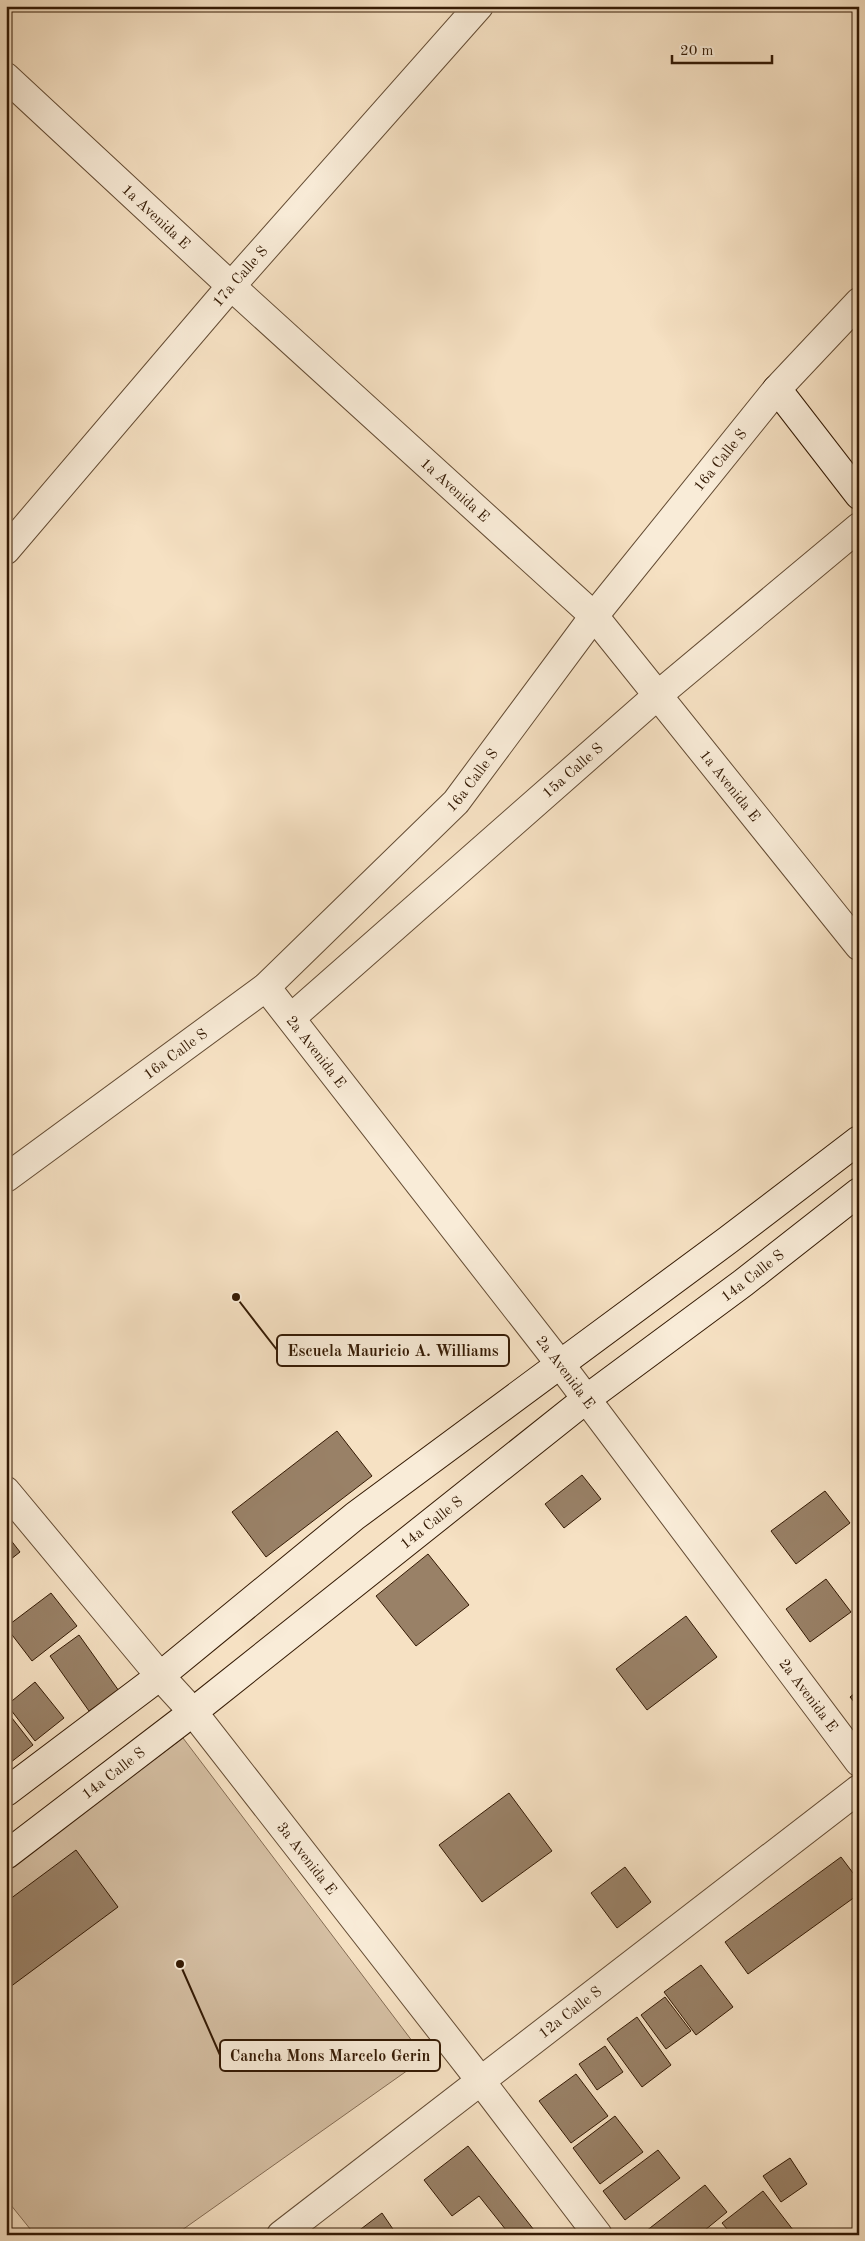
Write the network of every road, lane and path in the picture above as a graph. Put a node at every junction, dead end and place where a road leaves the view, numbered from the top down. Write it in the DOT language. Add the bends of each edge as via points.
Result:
graph roads {
  1 [pos="479,6"];
  2 [pos="6,77"];
  3 [pos="231,286"];
  4 [pos="859,302"];
  5 [pos="777,389"];
  6 [pos="859,495"];
  7 [pos="859,527"];
  8 [pos="6,550"];
  9 [pos="594,616"];
  10 [pos="658,695"];
  11 [pos="859,946"];
  12 [pos="266,987"];
  13 [pos="291,1018"];
  14 [pos="859,1140"];
  15 [pos="6,1178"];
  16 [pos="859,1192"];
  17 [pos="560,1364"];
  18 [pos="585,1400"];
  19 [pos="6,1491"];
  20 [pos="160,1676"];
  21 [pos="193,1712"];
  22 [pos="859,1762"];
  23 [pos="859,1789"];
  24 [pos="6,1792"];
  25 [pos="6,1855"];
  26 [pos="480,2080"];
  27 [pos="281,2235"];
  28 [pos="598,2235"];
  1 -- 3 [label="street, 17a Calle S"];
  2 -- 3 [label="street, 1a Avenida E"];
  3 -- 8 [label="street, 17a Calle S"];
  3 -- 9 [label="street, 1a Avenida E"];
  4 -- 5 [label="street, 16a Calle S"];
  5 -- 6 [label="street"];
  5 -- 9 [label="street, 16a Calle S"];
  7 -- 10 [label="street, 15a Calle S"];
  9 -- 10 [label="street, 1a Avenida E"];
  9 -- 12 [label="street, 16a Calle S" via="456,802"];
  10 -- 11 [label="street, 1a Avenida E"];
  10 -- 13 [label="street, 15a Calle S"];
  12 -- 13 [label="street, 2a Avenida E"];
  12 -- 15 [label="street, 16a Calle S"];
  13 -- 17 [label="street, 2a Avenida E"];
  14 -- 17 [label="street"];
  16 -- 18 [label="street, 14a Calle S"];
  17 -- 18 [label="street, 2a Avenida E"];
  17 -- 20 [label="street" via="354,1516"];
  18 -- 21 [label="street, 14a Calle S"];
  18 -- 22 [label="street, 2a Avenida E"];
  19 -- 20 [label="street, 3a Avenida E"];
  20 -- 21 [label="street, 3a Avenida E"];
  20 -- 24 [label="street"];
  21 -- 25 [label="street, 14a Calle S"];
  21 -- 26 [label="street, 3a Avenida E"];
  23 -- 26 [label="street, 12a Calle S"];
  26 -- 27 [label="street, 12a Calle S"];
  26 -- 28 [label="street, 3a Avenida E"];
}
